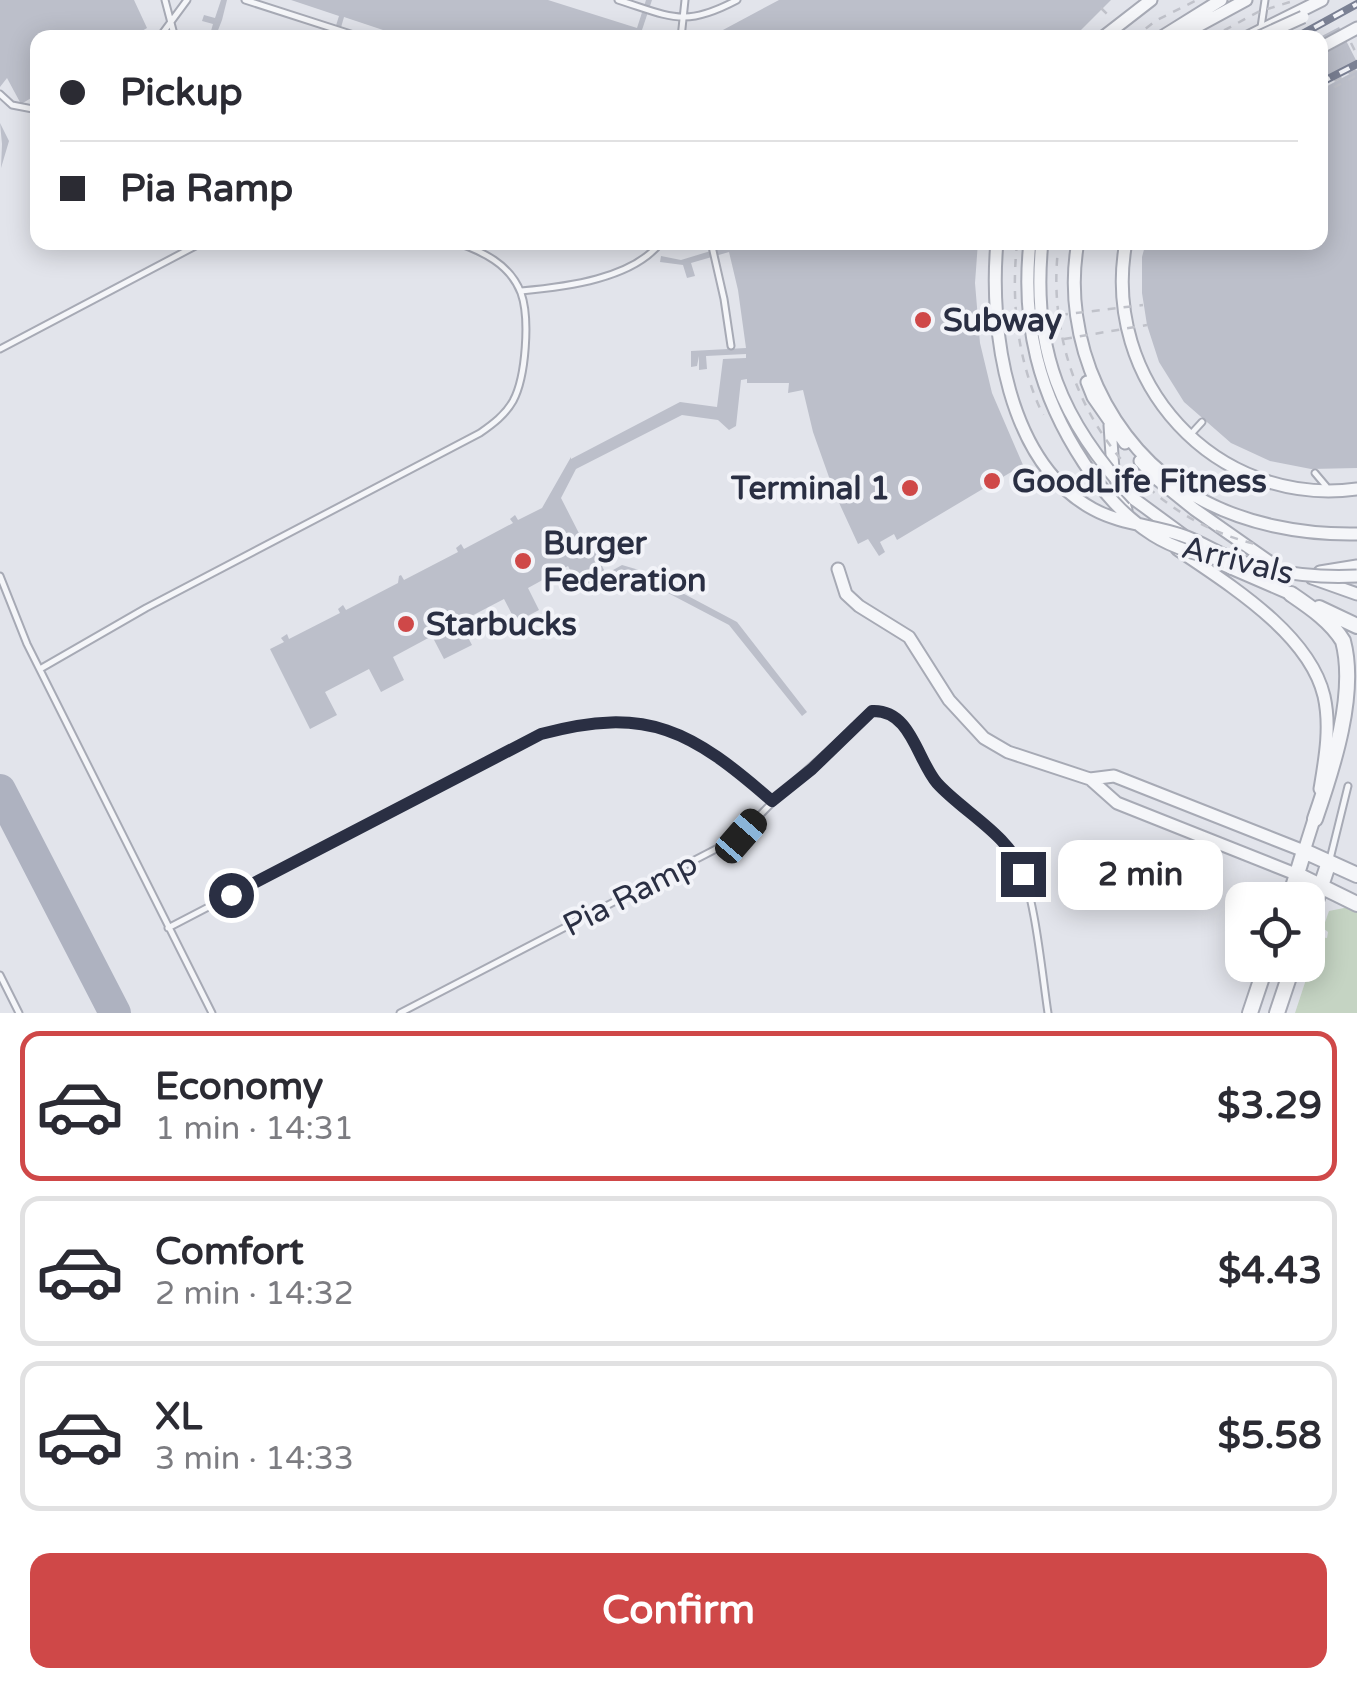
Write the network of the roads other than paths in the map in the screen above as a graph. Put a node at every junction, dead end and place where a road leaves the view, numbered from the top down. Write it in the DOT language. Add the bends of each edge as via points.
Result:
graph roads {
  1 [pos="165,0"];
  2 [pos="186,0"];
  3 [pos="245,0"];
  4 [pos="618,0"];
  5 [pos="684,0"];
  6 [pos="737,0"];
  7 [pos="1220,0"];
  8 [pos="1246,0"];
  9 [pos="1265,0"];
  10 [pos="1322,0"];
  11 [pos="1335,0"];
  12 [pos="1155,4"];
  13 [pos="685,19"];
  14 [pos="171,20"];
  15 [pos="1357,28"];
  16 [pos="164,30"];
  17 [pos="173,30"];
  18 [pos="337,30"];
  19 [pos="683,30"];
  20 [pos="1114,30"];
  21 [pos="1171,30"];
  22 [pos="1191,30"];
  23 [pos="1260,30"];
  24 [pos="1268,30"];
  25 [pos="1271,30"];
  26 [pos="1328,44"];
  27 [pos="0,94"];
  28 [pos="30,108"];
  29 [pos="188,250"];
  30 [pos="475,250"];
  31 [pos="654,250"];
  32 [pos="713,250"];
  33 [pos="997,250"];
  34 [pos="1031,250"];
  35 [pos="1031,250"];
  36 [pos="1042,250"];
  37 [pos="1075,250"];
  38 [pos="1076,250"];
  39 [pos="1125,250"];
  40 [pos="520,292"];
  41 [pos="731,346"];
  42 [pos="0,349"];
  43 [pos="1202,422"];
  44 [pos="1110,425"];
  45 [pos="1189,436"];
  46 [pos="1315,473"];
  47 [pos="1357,490"];
  48 [pos="1333,492"];
  49 [pos="1126,510"];
  50 [pos="1357,531"];
  51 [pos="1184,536"];
  52 [pos="1158,537"];
  53 [pos="1199,556"];
  54 [pos="1274,564"];
  55 [pos="838,569"];
  56 [pos="1357,571"];
  57 [pos="0,576"];
  58 [pos="1291,594"];
  59 [pos="1357,594"];
  60 [pos="1357,626"];
  61 [pos="40,669"];
  62 [pos="1090,779"];
  63 [pos="1348,786"];
  64 [pos="772,801"];
  65 [pos="1315,819"];
  66 [pos="1304,851"];
  67 [pos="1329,862"];
  68 [pos="1298,875"];
  69 [pos="1357,876"];
  70 [pos="1295,882"];
  71 [pos="1317,882"];
  72 [pos="1323,882"];
  73 [pos="1325,886"];
  74 [pos="1357,904"];
  75 [pos="168,928"];
  76 [pos="0,976"];
  77 [pos="1260,982"];
  78 [pos="1288,982"];
  79 [pos="20,1013"];
  80 [pos="212,1013"];
  81 [pos="400,1013"];
  82 [pos="1048,1013"];
  83 [pos="1250,1013"];
  84 [pos="1277,1013"];
  1 -- 14 [label="lane"];
  2 -- 14 [label="lane"];
  3 -- 18 [label="lane"];
  4 -- 13 [label="lane"];
  5 -- 13 [label="lane"];
  6 -- 13 [label="lane"];
  7 -- 21 [label="street"];
  8 -- 22 [label="street"];
  9 -- 23 [label="lane"];
  10 -- 24 [label="street"];
  11 -- 25 [label="street, bridge"];
  12 -- 20 [label="street"];
  13 -- 19 [label="lane"];
  14 -- 16 [label="lane"];
  14 -- 17 [label="lane"];
  15 -- 26 [label="street"];
  27 -- 28 [label="lane"];
  29 -- 42 [label="lane"];
  30 -- 40 [label="lane" via="501,265"];
  31 -- 40 [label="lane" via="624,271"];
  32 -- 41 [label="lane"];
  33 -- 51 [label="street, bridge" via="1000,348 1016,409 1038,454 1062,486 1094,510"];
  34 -- 49 [label="street" via="1031,326 1045,385 1078,450"];
  35 -- 53 [label="street, Arrivals, bridge" via="1031,336 1061,425 1115,506 1154,536"];
  36 -- 51 [label="street, bridge" via="1044,344 1077,430 1134,499"];
  37 -- 44 [label="street" via="1071,293 1080,363"];
  38 -- 50 [label="street, Arrivals, bridge" via="1082,350 1118,423 1150,460 1188,492 1225,511 1309,531"];
  39 -- 45 [label="street" via="1127,336 1152,392"];
  40 -- 61 [label="lane" via="520,382 497,421"];
  43 -- 45 [label="lane"];
  44 -- 49 [label="street" via="1113,470"];
  44 -- 54 [label="street" via="1158,480"];
  45 -- 48 [label="street" via="1254,476"];
  46 -- 48 [label="lane"];
  47 -- 48 [label="street"];
  49 -- 52 [label="street"];
  51 -- 56 [label="street, bridge" via="1238,560 1301,574"];
  52 -- 54 [label="street"];
  52 -- 65 [label="street" via="1279,626 1317,674 1327,730"];
  53 -- 56 [label="street, Arrivals, bridge" via="1296,576"];
  53 -- 58 [label="street, bridge"];
  54 -- 59 [label="street"];
  55 -- 62 [label="street" via="846,594 909,637 949,700 984,738"];
  57 -- 61 [label="lane"];
  58 -- 60 [label="street"];
  58 -- 65 [label="street" via="1343,641 1356,686"];
  61 -- 75 [label="lane"];
  62 -- 66 [label="street" via="1114,776"];
  62 -- 68 [label="street" via="1117,803"];
  63 -- 67 [label="lane"];
  64 -- 75 [label="lane" via="687,736 644,723 582,723 541,734"];
  64 -- 81 [label="lane, Pia Ramp" via="741,836"];
  64 -- 82 [label="lane, Pia Ramp" via="872,711 899,719 934,780 1019,862"];
  65 -- 66 [label="street"];
  66 -- 67 [label="street"];
  66 -- 68 [label="street"];
  67 -- 69 [label="street"];
  67 -- 72 [label="street"];
  68 -- 70 [label="street"];
  68 -- 71 [label="street"];
  73 -- 74 [label="street"];
  75 -- 80 [label="lane"];
  76 -- 79 [label="lane"];
  77 -- 83 [label="street"];
  78 -- 84 [label="street"];
}
